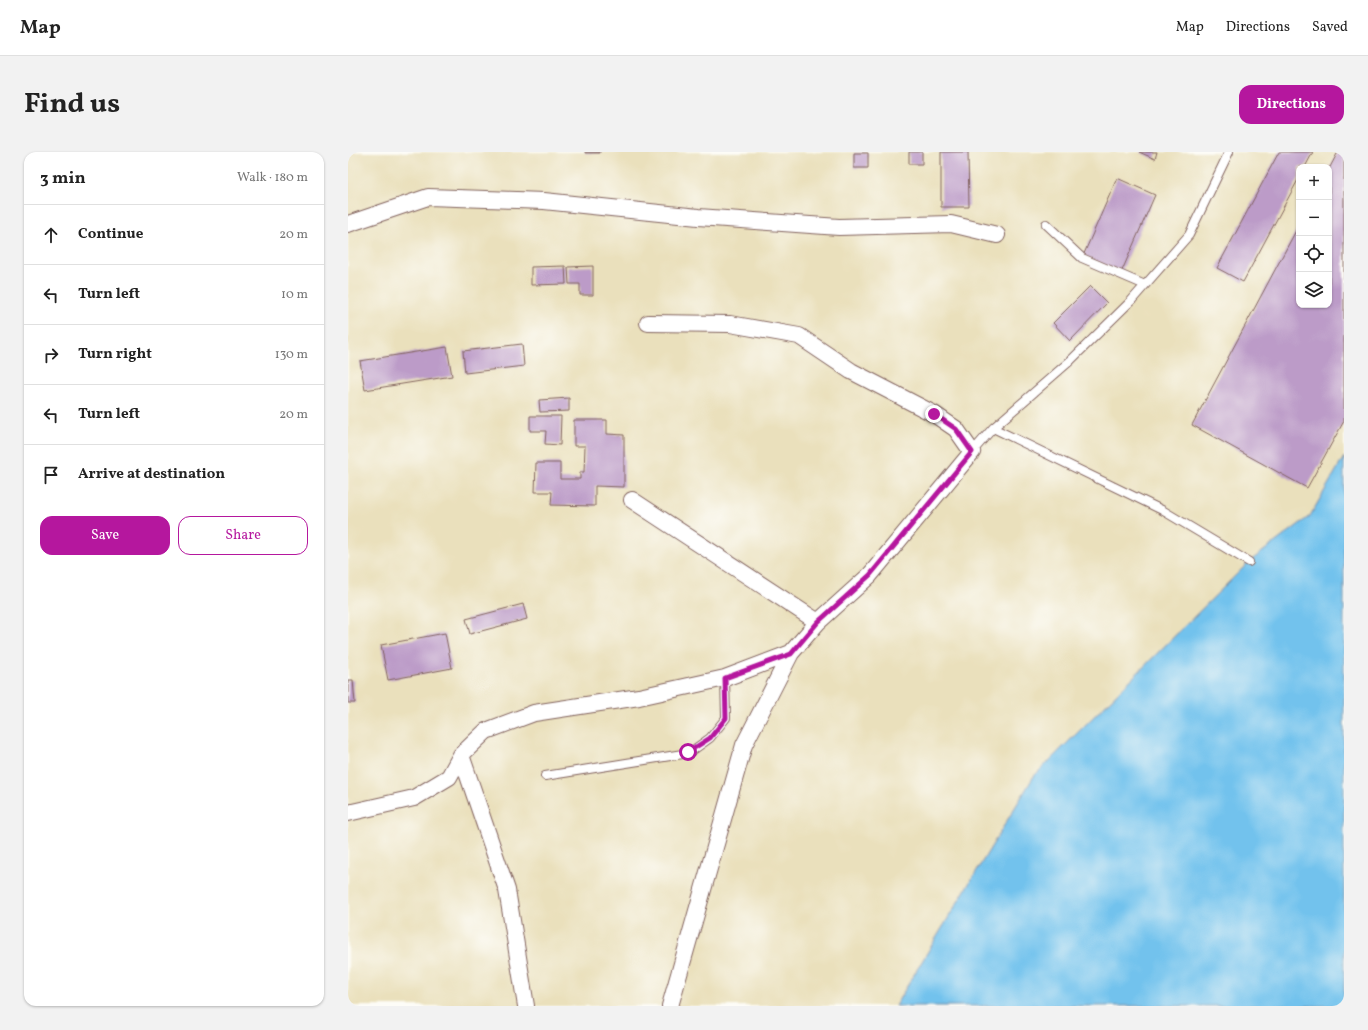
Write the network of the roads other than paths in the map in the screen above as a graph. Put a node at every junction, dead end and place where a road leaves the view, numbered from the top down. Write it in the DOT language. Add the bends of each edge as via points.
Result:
graph roads {
  1 [pos="1229,152"];
  2 [pos="348,224"];
  3 [pos="1046,224"];
  4 [pos="998,235"];
  5 [pos="1145,285"];
  6 [pos="648,323"];
  7 [pos="993,428"];
  8 [pos="972,452"];
  9 [pos="632,500"];
  10 [pos="1249,562"];
  11 [pos="818,622"];
  12 [pos="791,654"];
  13 [pos="725,678"];
  14 [pos="461,755"];
  15 [pos="545,776"];
  16 [pos="348,813"];
  17 [pos="526,1006"];
  18 [pos="670,1006"];
  1 -- 5 [label="lane" via="1189,235"];
  2 -- 4 [label="street" via="428,197 544,201 698,217 839,227 951,224"];
  3 -- 5 [label="lane" via="1082,258"];
  5 -- 7 [label="lane" via="1070,361"];
  6 -- 8 [label="street" via="730,324 799,336 850,371 934,414 956,429"];
  7 -- 8 [label="lane"];
  7 -- 10 [label="lane" via="1162,510"];
  8 -- 11 [label="street" via="870,575"];
  9 -- 11 [label="street"];
  11 -- 12 [label="street"];
  12 -- 13 [label="street"];
  12 -- 18 [label="street" via="744,745"];
  13 -- 14 [label="street" via="639,697 534,713 486,732"];
  13 -- 15 [label="lane" via="726,718 710,738 688,752"];
  14 -- 16 [label="street" via="449,776 414,798"];
  14 -- 17 [label="street" via="507,890"];
}
